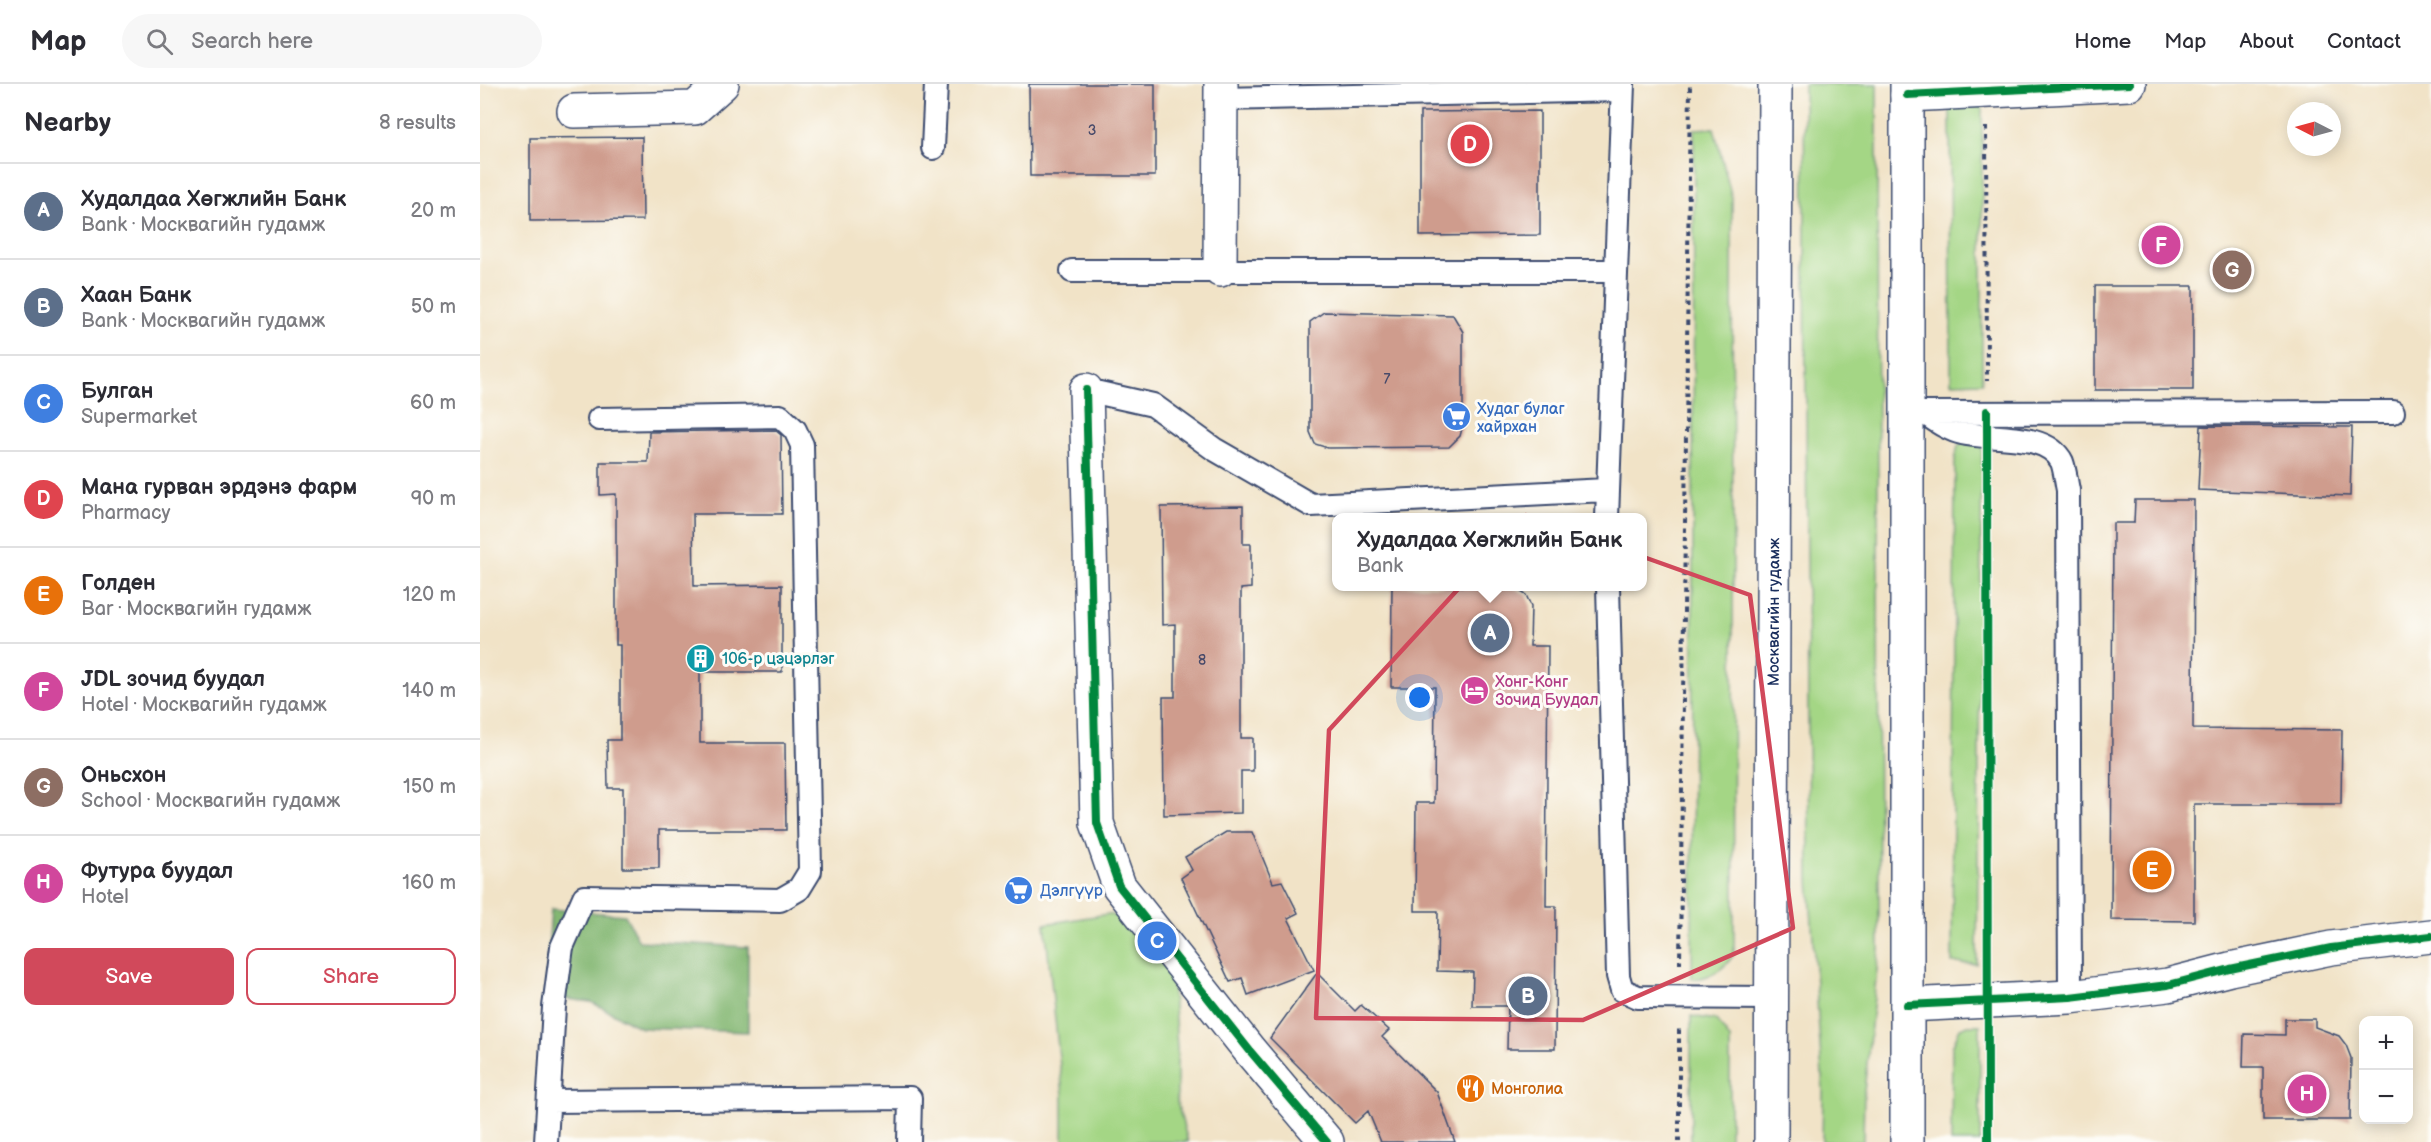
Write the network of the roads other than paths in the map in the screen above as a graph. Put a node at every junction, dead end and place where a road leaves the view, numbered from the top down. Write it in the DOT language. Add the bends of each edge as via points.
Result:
graph roads {
  1 [pos="722,84"];
  2 [pos="936,84"];
  3 [pos="1775,84"];
  4 [pos="2129,84"];
  5 [pos="2038,86"];
  6 [pos="1622,87"];
  7 [pos="1907,90"];
  8 [pos="1221,92"];
  9 [pos="574,111"];
  10 [pos="933,148"];
  11 [pos="1220,270"];
  12 [pos="1072,271"];
  13 [pos="1615,271"];
  14 [pos="1086,390"];
  15 [pos="2394,412"];
  16 [pos="1916,414"];
  17 [pos="599,419"];
  18 [pos="1606,490"];
  19 [pos="1607,513"];
  20 [pos="1608,591"];
  21 [pos="2431,936"];
  22 [pos="2070,997"];
  23 [pos="1772,998"];
  24 [pos="1907,1005"];
  25 [pos="549,1101"];
  26 [pos="546,1142"];
  27 [pos="909,1142"];
  28 [pos="1327,1142"];
  29 [pos="1771,1142"];
  30 [pos="1907,1142"];
  1 -- 9 [label="main road" via="695,108"];
  2 -- 10 [label="lane"];
  3 -- 23 [label="main road, Москвагийн гудамж"];
  4 -- 5 [label="main road"];
  5 -- 7 [label="main road" via="1986,91"];
  6 -- 8 [label="lane"];
  6 -- 13 [label="lane"];
  7 -- 16 [label="main road"];
  8 -- 11 [label="main road"];
  11 -- 12 [label="lane"];
  11 -- 13 [label="lane"];
  13 -- 18 [label="lane"];
  14 -- 18 [label="lane" via="1153,405 1214,448 1311,505"];
  14 -- 28 [label="main road" via="1097,823 1119,886"];
  15 -- 16 [label="lane"];
  16 -- 22 [label="lane" via="1963,434 2023,440 2049,448 2062,461 2068,490"];
  16 -- 24 [label="main road"];
  17 -- 25 [label="lane" via="780,416 795,430 802,445 810,871 799,889 780,900 584,897 562,947"];
  18 -- 19 [label="lane"];
  20 -- 23 [label="lane" via="1618,976 1622,990 1638,997"];
  21 -- 22 [label="main road" via="2331,948 2168,985"];
  22 -- 24 [label="main road"];
  23 -- 29 [label="main road, Москвагийн гудамж"];
  24 -- 30 [label="main road"];
  25 -- 26 [label="lane"];
  25 -- 27 [label="lane" via="910,1098"];
}
